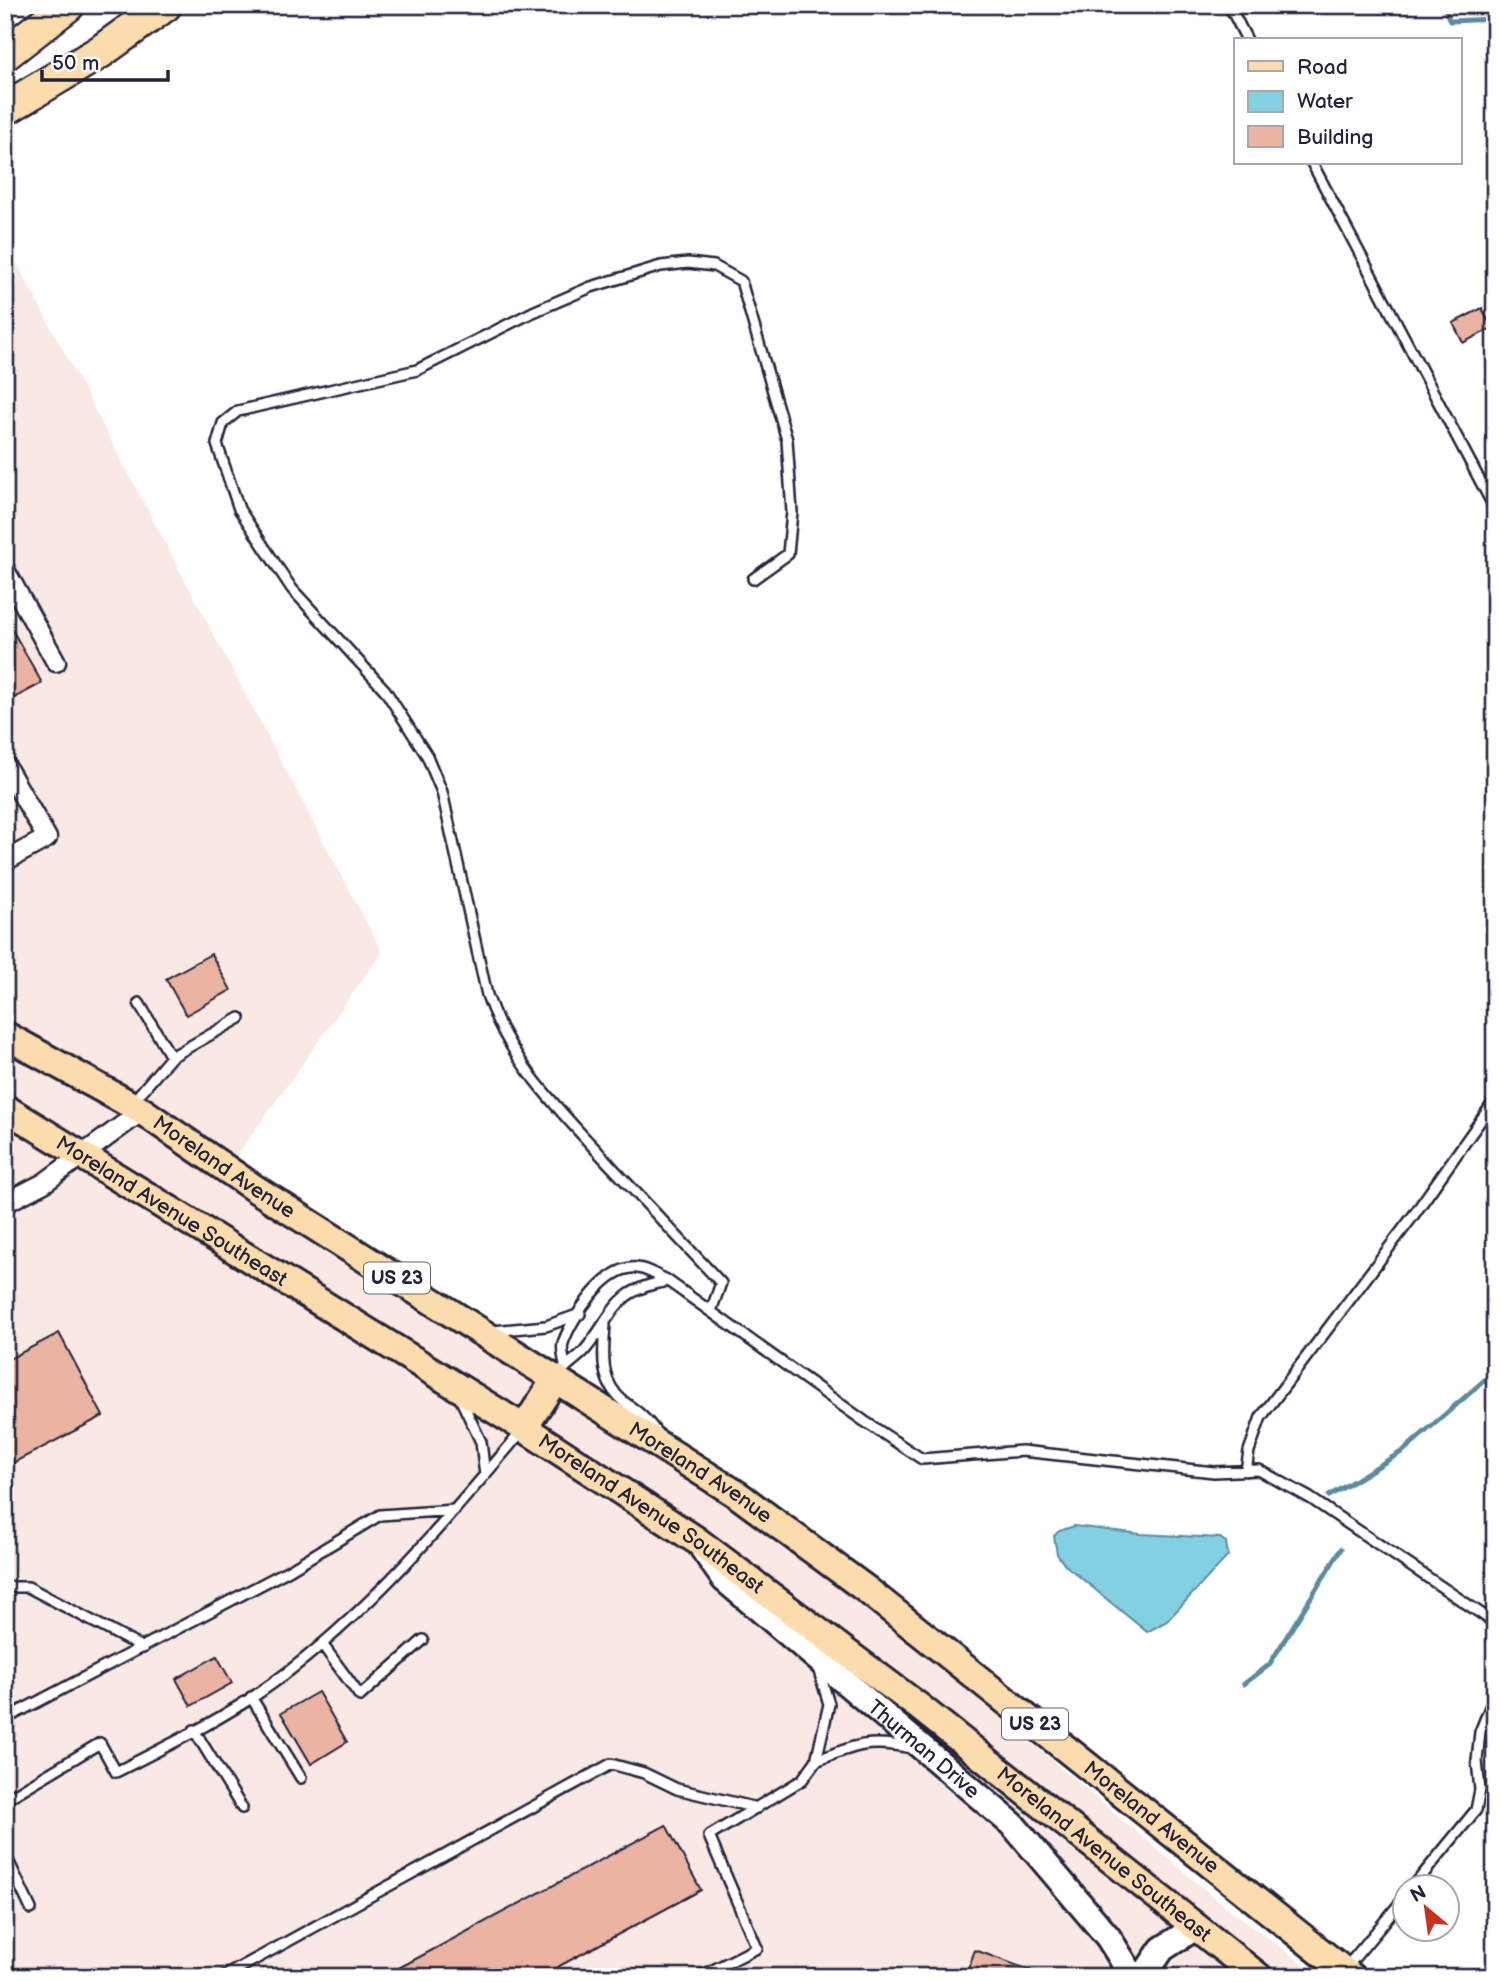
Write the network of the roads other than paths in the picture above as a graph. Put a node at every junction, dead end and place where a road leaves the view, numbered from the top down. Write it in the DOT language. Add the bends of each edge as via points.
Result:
graph roads {
  1 [pos="68,5"];
  2 [pos="164,5"];
  3 [pos="1228,5"];
  4 [pos="1246,38"];
  5 [pos="5,54"];
  6 [pos="5,109"];
  7 [pos="1313,164"];
  8 [pos="1495,509"];
  9 [pos="5,570"];
  10 [pos="753,579"];
  11 [pos="57,662"];
  12 [pos="5,765"];
  13 [pos="5,861"];
  14 [pos="139,1003"];
  15 [pos="240,1018"];
  16 [pos="5,1035"];
  17 [pos="171,1057"];
  18 [pos="1495,1100"];
  19 [pos="5,1108"];
  20 [pos="136,1108"];
  21 [pos="81,1155"];
  22 [pos="5,1203"];
  23 [pos="668,1281"];
  24 [pos="710,1311"];
  25 [pos="580,1314"];
  26 [pos="605,1325"];
  27 [pos="481,1331"];
  28 [pos="561,1372"];
  29 [pos="449,1382"];
  30 [pos="524,1428"];
  31 [pos="670,1451"];
  32 [pos="1246,1471"];
  33 [pos="485,1475"];
  34 [pos="455,1510"];
  35 [pos="696,1540"];
  36 [pos="5,1587"];
  37 [pos="1495,1623"];
  38 [pos="424,1640"];
  39 [pos="322,1644"];
  40 [pos="143,1648"];
  41 [pos="815,1656"];
  42 [pos="1495,1695"];
  43 [pos="251,1697"];
  44 [pos="5,1719"];
  45 [pos="194,1730"];
  46 [pos="926,1751"];
  47 [pos="816,1761"];
  48 [pos="301,1778"];
  49 [pos="5,1800"];
  50 [pos="242,1808"];
  51 [pos="757,1808"];
  52 [pos="5,1854"];
  53 [pos="1423,1874"];
  54 [pos="32,1909"];
  55 [pos="1392,1914"];
  56 [pos="1196,1927"];
  57 [pos="1348,1974"];
  58 [pos="223,1977"];
  59 [pos="699,1977"];
  60 [pos="1133,1977"];
  61 [pos="1143,1977"];
  62 [pos="1259,1977"];
  1 -- 5 [label="highway"];
  2 -- 6 [label="highway" via="100,52"];
  3 -- 4 [label="lane"];
  7 -- 8 [label="lane"];
  9 -- 11 [label="street"];
  10 -- 24 [label="lane" via="788,554 792,512 787,440 741,281 714,266 661,266 591,287 417,370 238,411 223,423 217,444 239,509 264,550 292,589 385,690 427,756 442,792 487,995 512,1051 574,1126 721,1283"];
  12 -- 13 [label="street" via="47,838"];
  14 -- 17 [label="lane"];
  15 -- 17 [label="lane"];
  16 -- 20 [label="main road, Moreland Avenue / US 23"];
  17 -- 20 [label="lane"];
  18 -- 32 [label="lane" via="1261,1417"];
  19 -- 21 [label="main road, Moreland Avenue Southeast / US 23"];
  20 -- 21 [label="street"];
  20 -- 27 [label="main road, Moreland Avenue / US 23"];
  21 -- 22 [label="street" via="44,1183"];
  21 -- 29 [label="main road, Moreland Avenue Southeast / US 23"];
  23 -- 24 [label="lane"];
  23 -- 25 [label="lane" via="637,1268 610,1276 591,1294"];
  23 -- 26 [label="lane" via="643,1285 621,1299"];
  24 -- 32 [label="lane" via="922,1459 1022,1451 1214,1472"];
  25 -- 27 [label="lane" via="547,1326"];
  25 -- 28 [label="lane" via="562,1345"];
  26 -- 28 [label="lane"];
  26 -- 31 [label="lane" via="605,1380 646,1417"];
  27 -- 28 [label="main road, Moreland Avenue / US 23"];
  28 -- 30 [label="main road"];
  28 -- 31 [label="main road, Moreland Avenue / US 23"];
  29 -- 30 [label="main road, Moreland Avenue Southeast / US 23"];
  29 -- 33 [label="lane" via="473,1422"];
  30 -- 33 [label="lane"];
  30 -- 35 [label="main road, Moreland Avenue Southeast / US 23"];
  31 -- 57 [label="main road, Moreland Avenue / US 23" via="867,1590"];
  32 -- 37 [label="lane" via="1259,1470 1310,1498"];
  33 -- 34 [label="lane"];
  34 -- 39 [label="lane"];
  34 -- 40 [label="lane" via="380,1515"];
  35 -- 41 [label="main road, Thurman Drive" via="724,1579"];
  35 -- 56 [label="main road, Moreland Avenue Southeast / US 23" via="918,1706"];
  36 -- 40 [label="lane" via="28,1587"];
  38 -- 39 [label="lane" via="360,1696"];
  39 -- 43 [label="lane"];
  40 -- 44 [label="lane"];
  41 -- 46 [label="main road, Thurman Drive"];
  41 -- 47 [label="lane" via="829,1704"];
  42 -- 53 [label="lane" via="1480,1732 1476,1810"];
  43 -- 45 [label="lane"];
  43 -- 48 [label="lane"];
  45 -- 49 [label="lane" via="116,1772 100,1743"];
  45 -- 50 [label="lane"];
  46 -- 47 [label="lane" via="880,1742 851,1746"];
  46 -- 60 [label="main road, Thurman Drive" via="1013,1825 1108,1937"];
  47 -- 51 [label="lane" via="802,1780"];
  51 -- 58 [label="lane" via="677,1789 611,1764"];
  51 -- 59 [label="lane" via="709,1836 757,1948"];
  52 -- 54 [label="lane"];
  55 -- 57 [label="lane"];
  56 -- 61 [label="main road" via="1162,1949"];
  56 -- 62 [label="main road, Moreland Avenue Southeast / US 23"];
}
